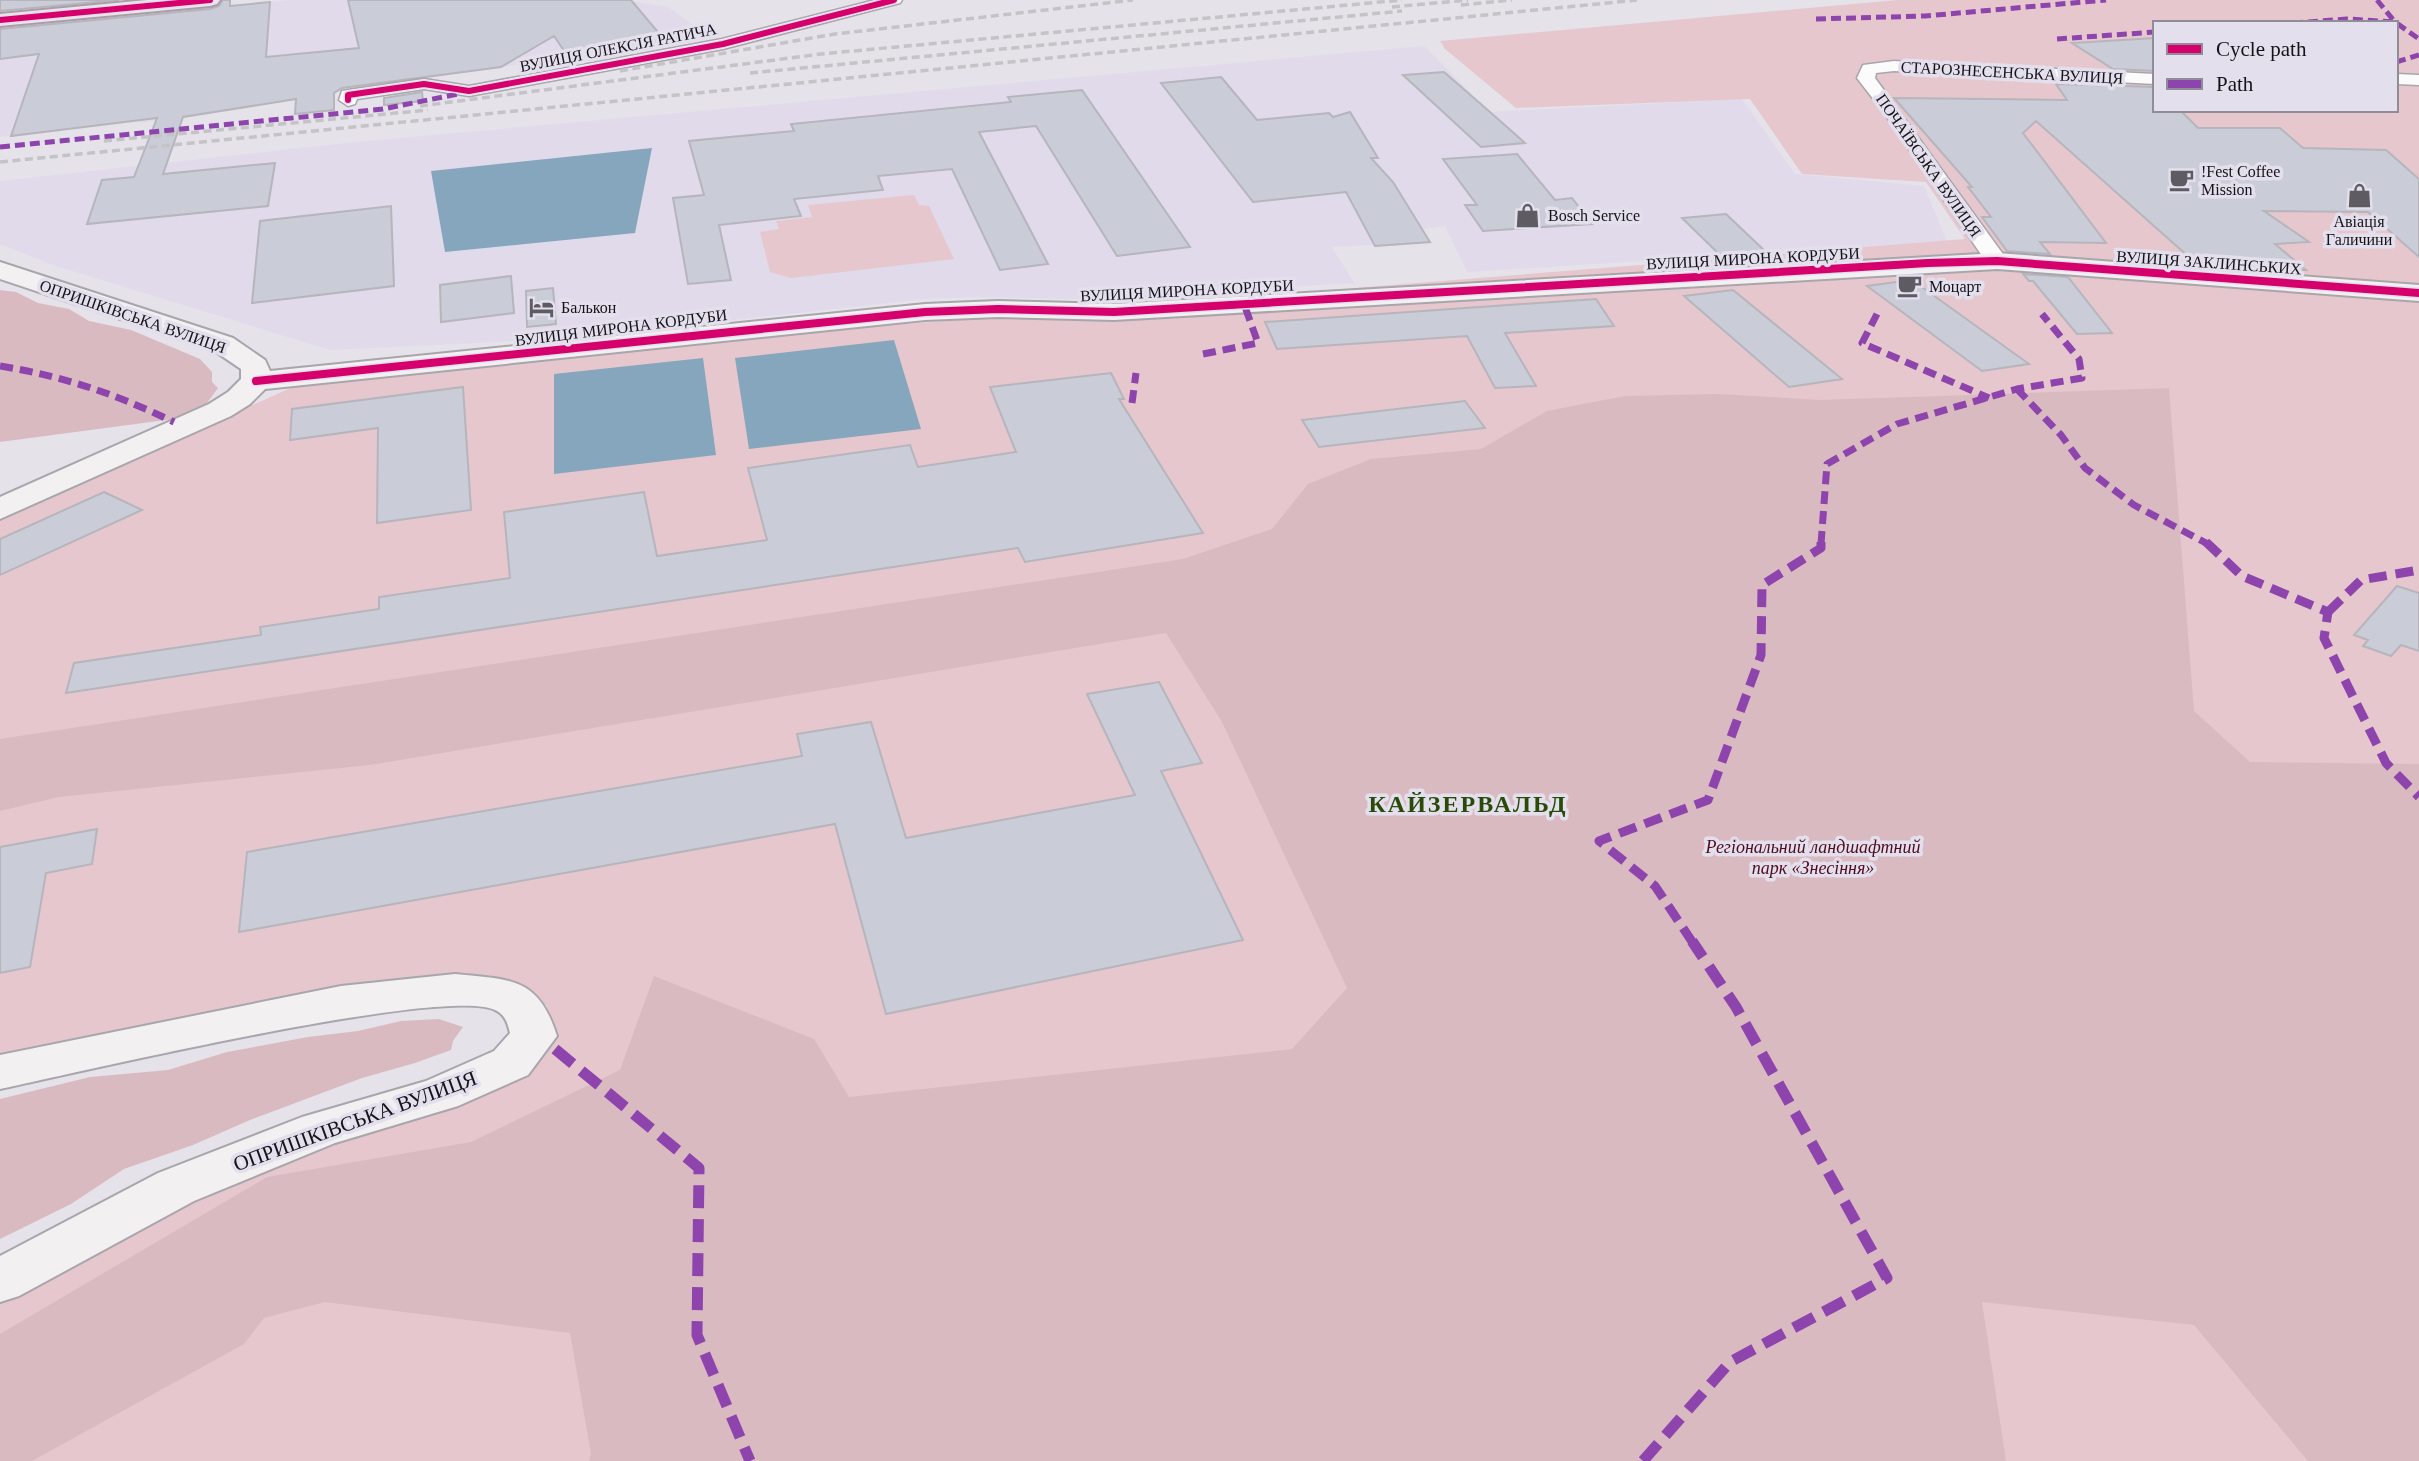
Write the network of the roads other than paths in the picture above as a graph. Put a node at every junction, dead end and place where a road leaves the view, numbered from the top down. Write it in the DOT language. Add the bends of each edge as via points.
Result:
graph roads {
  1 [pos="210,0"];
  2 [pos="894,0"];
  3 [pos="103,10"];
  4 [pos="0,15"];
  5 [pos="0,20"];
  6 [pos="1870,69"];
  7 [pos="2153,79"];
  8 [pos="2398,79"];
  9 [pos="2419,80"];
  10 [pos="348,100"];
  11 [pos="1997,261"];
  12 [pos="0,270"];
  13 [pos="2419,293"];
  14 [pos="256,381"];
  15 [pos="0,509"];
  16 [pos="0,1072"];
  17 [pos="0,1281"];
  1 -- 3 [label="main road"];
  2 -- 10 [label="street, ВУЛИЦЯ ОЛЕКСІЯ РАТИЧА" via="665,56 469,91 424,84 348,95"];
  3 -- 4 [label="main road"];
  3 -- 5 [label="main road"];
  6 -- 7 [label="street, СТАРОЗНЕСЕНСЬКА ВУЛИЦЯ" via="1894,66"];
  6 -- 11 [label="street, ПОЧАЇВСЬКА ВУЛИЦЯ" via="1867,78"];
  8 -- 9 [label="street"];
  11 -- 13 [label="street, ВУЛИЦЯ ЗАКЛИНСЬКИХ"];
  11 -- 14 [label="street, ВУЛИЦЯ МИРОНА КОРДУБИ" via="1114,312 925,312"];
  12 -- 14 [label="street, ОПРИШКІВСЬКА ВУЛИЦЯ" via="223,344 255,366"];
  14 -- 15 [label="street" via="220,410"];
  16 -- 17 [label="street, ОПРИШКІВСЬКА ВУЛИЦЯ" via="341,1002 455,989 513,999 527,1013 534,1036 511,1063 442,1094 319,1130 176,1187"];
}
